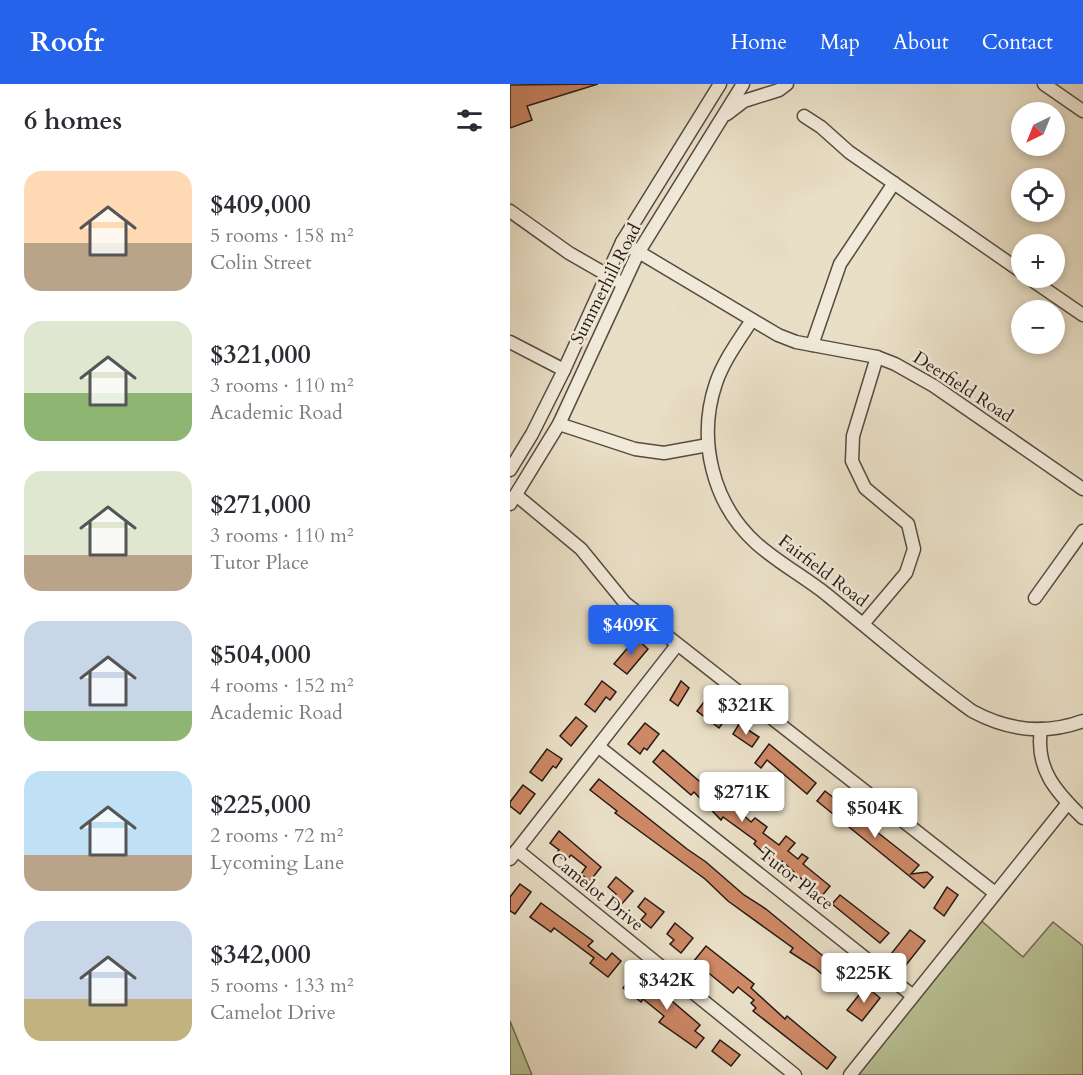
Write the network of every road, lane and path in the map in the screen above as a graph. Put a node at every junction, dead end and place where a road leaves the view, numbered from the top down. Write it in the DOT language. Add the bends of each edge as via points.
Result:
graph roads {
  1 [pos="720,84"];
  2 [pos="743,84"];
  3 [pos="787,84"];
  4 [pos="1044,84"];
  5 [pos="1083,111"];
  6 [pos="804,116"];
  7 [pos="722,118"];
  8 [pos="894,183"];
  9 [pos="510,211"];
  10 [pos="622,242"];
  11 [pos="638,253"];
  12 [pos="1011,264"];
  13 [pos="607,275"];
  14 [pos="623,284"];
  15 [pos="1044,288"];
  16 [pos="1083,315"];
  17 [pos="752,320"];
  18 [pos="510,342"];
  19 [pos="812,345"];
  20 [pos="877,357"];
  21 [pos="564,370"];
  22 [pos="559,424"];
  23 [pos="708,445"];
  24 [pos="510,470"];
  25 [pos="1083,489"];
  26 [pos="513,499"];
  27 [pos="1083,531"];
  28 [pos="1035,598"];
  29 [pos="863,624"];
  30 [pos="677,645"];
  31 [pos="1083,721"];
  32 [pos="1041,729"];
  33 [pos="599,747"];
  34 [pos="1068,803"];
  35 [pos="1083,818"];
  36 [pos="513,854"];
  37 [pos="995,893"];
  38 [pos="913,996"];
  39 [pos="795,1075"];
  40 [pos="850,1075"];
  1 -- 10 [label="street, Summerhill Road"];
  2 -- 7 [label="street, Summerhill Road"];
  3 -- 7 [label="street" via="744,101"];
  4 -- 5 [label="street"];
  6 -- 8 [label="street"];
  7 -- 11 [label="street, Summerhill Road"];
  8 -- 12 [label="street"];
  8 -- 19 [label="street" via="840,264"];
  9 -- 13 [label="street"];
  10 -- 11 [label="street, Deerfield Road"];
  10 -- 13 [label="street, Summerhill Road"];
  11 -- 14 [label="street, Summerhill Road"];
  11 -- 17 [label="street, Deerfield Road"];
  13 -- 14 [label="street"];
  13 -- 21 [label="street, Summerhill Road"];
  14 -- 22 [label="street, Summerhill Road"];
  15 -- 16 [label="street"];
  17 -- 19 [label="street, Deerfield Road" via="778,335"];
  17 -- 23 [label="street, Fairfield Road" via="716,384 709,414"];
  18 -- 21 [label="street"];
  19 -- 20 [label="street, Deerfield Road"];
  20 -- 25 [label="street, Deerfield Road" via="934,386"];
  20 -- 29 [label="street" via="853,436 852,461 865,488 908,524 915,549 906,573"];
  21 -- 24 [label="street, Summerhill Road"];
  22 -- 23 [label="street" via="634,449 664,453"];
  22 -- 26 [label="street, Summerhill Road"];
  23 -- 29 [label="street, Fairfield Road" via="719,491 744,530 766,552"];
  26 -- 30 [label="street" via="581,549 625,603"];
  27 -- 28 [label="street"];
  29 -- 32 [label="street, Fairfield Road" via="972,711 1009,726"];
  30 -- 33 [label="street"];
  30 -- 37 [label="street"];
  31 -- 32 [label="street, Fairfield Road"];
  32 -- 34 [label="street" via="1039,746 1044,769 1055,790"];
  33 -- 36 [label="street"];
  33 -- 38 [label="street, Tutor Place"];
  34 -- 35 [label="street"];
  34 -- 37 [label="street"];
  36 -- 39 [label="street, Camelot Drive"];
  37 -- 38 [label="street"];
  38 -- 40 [label="street"];
}
